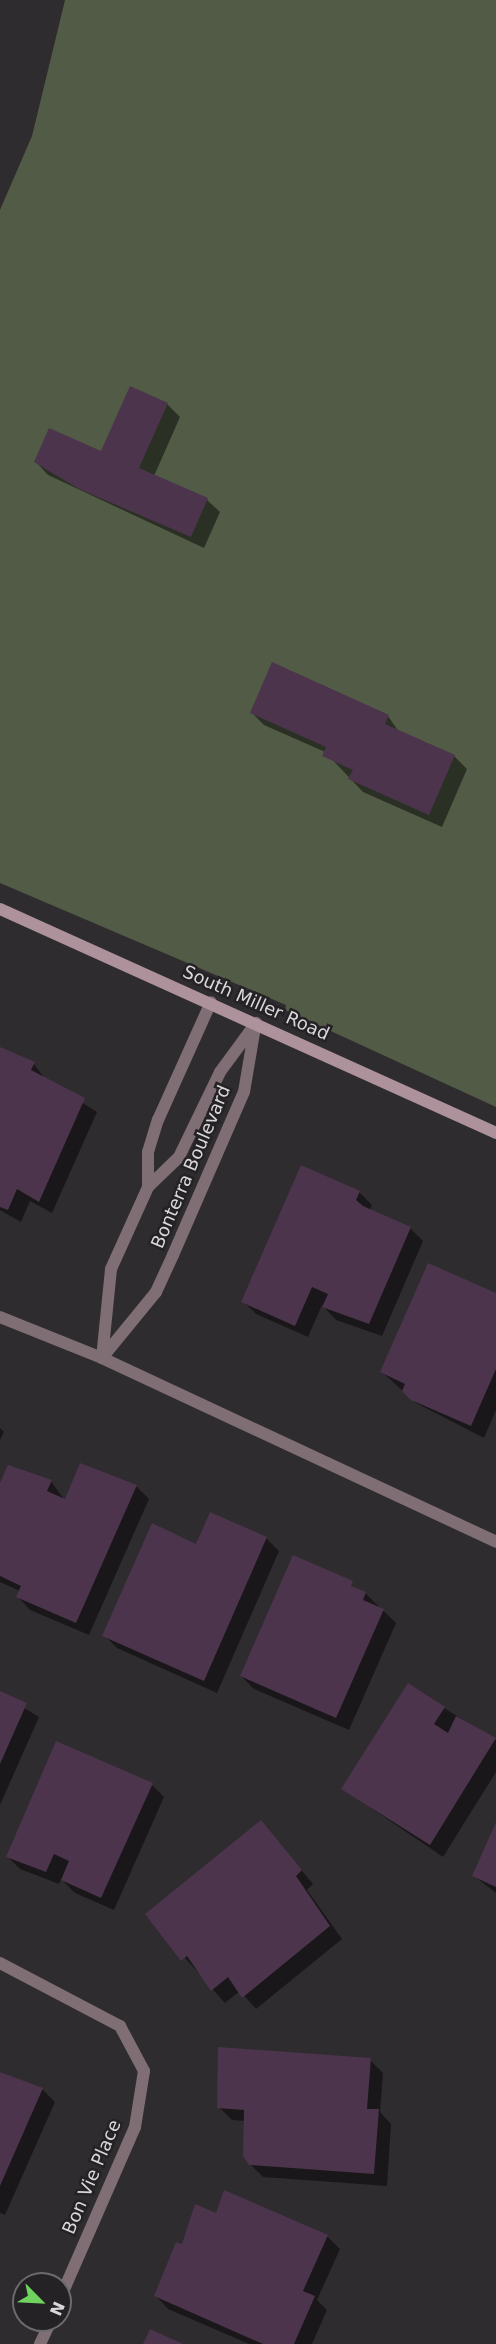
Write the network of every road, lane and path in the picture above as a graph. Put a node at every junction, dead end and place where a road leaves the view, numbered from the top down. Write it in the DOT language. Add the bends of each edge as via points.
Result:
graph roads {
  1 [pos="0,909"];
  2 [pos="211,1002"];
  3 [pos="256,1023"];
  4 [pos="496,1133"];
  5 [pos="148,1187"];
  6 [pos="0,1317"];
  7 [pos="102,1358"];
  8 [pos="496,1542"];
  9 [pos="0,1963"];
  10 [pos="72,2272"];
  1 -- 2 [label="street, South Miller Road"];
  2 -- 3 [label="street, South Miller Road"];
  2 -- 5 [label="street, Bonterra Boulevard" via="158,1120 148,1152"];
  3 -- 4 [label="street, South Miller Road"];
  3 -- 5 [label="street, Bonterra Boulevard" via="220,1072 179,1157"];
  3 -- 7 [label="street, Bonterra Boulevard" via="244,1092 156,1292"];
  5 -- 7 [label="street, Bonterra Boulevard" via="111,1269"];
  6 -- 7 [label="street"];
  7 -- 8 [label="street"];
  9 -- 10 [label="street, Bon Vie Place" via="120,2026 144,2071 135,2127"];
}
